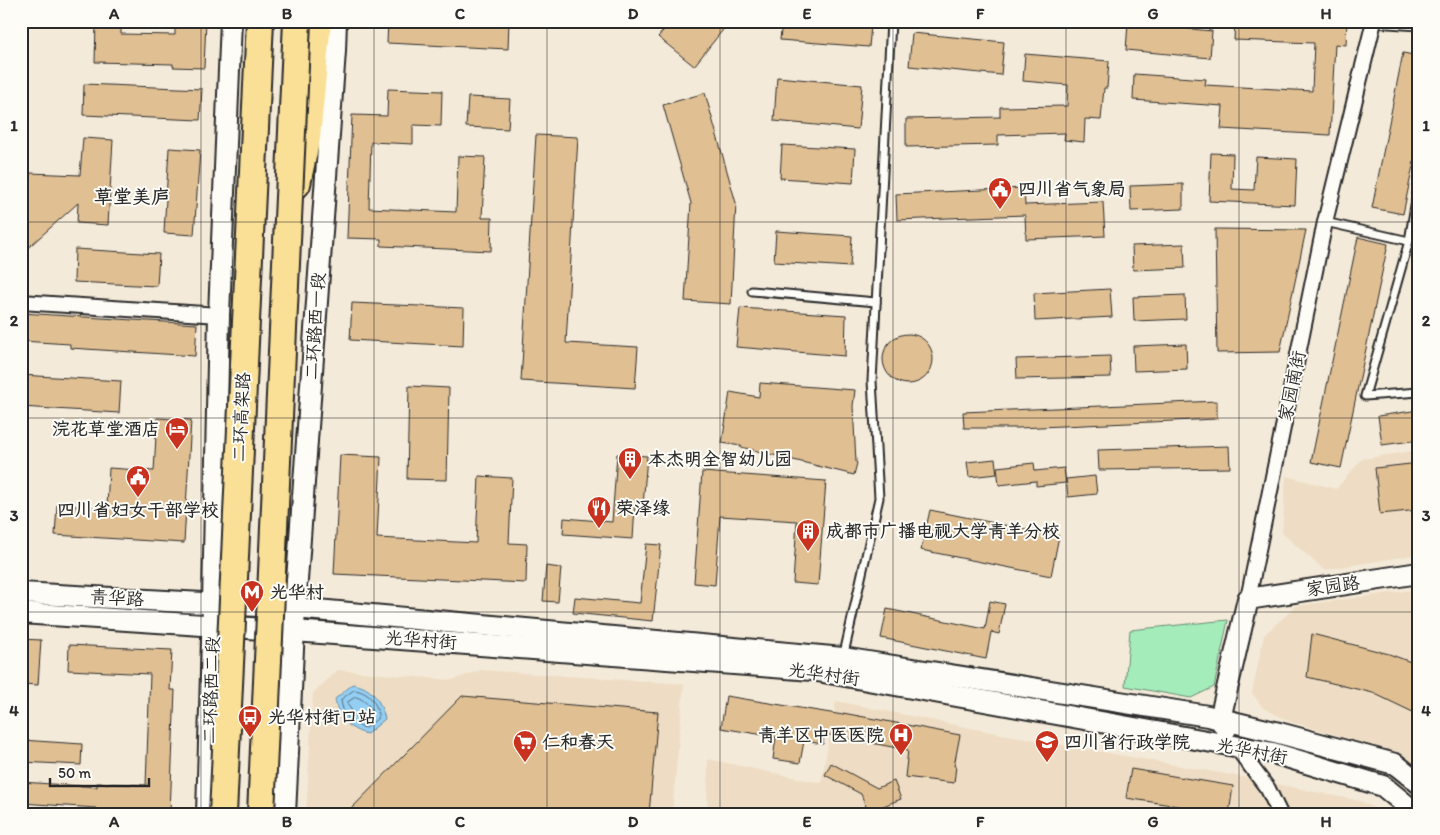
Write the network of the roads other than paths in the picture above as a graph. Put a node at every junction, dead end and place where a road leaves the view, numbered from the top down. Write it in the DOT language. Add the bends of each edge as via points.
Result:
graph roads {
  1 [pos="231,21"];
  2 [pos="250,21"];
  3 [pos="260,21"];
  4 [pos="297,21"];
  5 [pos="318,21"];
  6 [pos="336,21"];
  7 [pos="891,21"];
  8 [pos="1374,22"];
  9 [pos="1419,26"];
  10 [pos="1419,182"];
  11 [pos="252,206"];
  12 [pos="1325,222"];
  13 [pos="287,229"];
  14 [pos="1409,241"];
  15 [pos="752,291"];
  16 [pos="21,302"];
  17 [pos="876,302"];
  18 [pos="219,315"];
  19 [pos="1419,392"];
  20 [pos="1419,573"];
  21 [pos="21,593"];
  22 [pos="1248,599"];
  23 [pos="214,603"];
  24 [pos="295,608"];
  25 [pos="21,613"];
  26 [pos="213,626"];
  27 [pos="294,630"];
  28 [pos="842,666"];
  29 [pos="1220,719"];
  30 [pos="1237,748"];
  31 [pos="1419,783"];
  32 [pos="207,814"];
  33 [pos="223,814"];
  34 [pos="260,814"];
  35 [pos="285,814"];
  36 [pos="1280,814"];
  37 [pos="1416,814"];
  1 -- 18 [label="main road"];
  2 -- 11 [label="highway, bridge"];
  3 -- 11 [label="highway, 二环高架路, bridge"];
  4 -- 13 [label="highway, bridge"];
  5 -- 13 [label="highway, bridge" via="307,137"];
  6 -- 24 [label="main road, 二环路西一段"];
  7 -- 17 [label="lane"];
  8 -- 9 [label="lane"];
  8 -- 12 [label="street, 家园南街"];
  10 -- 14 [label="lane"];
  11 -- 33 [label="highway, 二环高架路, bridge"];
  12 -- 14 [label="lane"];
  12 -- 22 [label="street, 家园南街"];
  13 -- 34 [label="highway, bridge"];
  14 -- 19 [label="lane" via="1365,396"];
  15 -- 17 [label="lane"];
  16 -- 18 [label="street"];
  17 -- 28 [label="lane" via="872,381 879,498"];
  18 -- 23 [label="main road"];
  20 -- 22 [label="main road, 家园路"];
  21 -- 23 [label="main road, 青华路"];
  22 -- 29 [label="main road, 家园南街"];
  23 -- 24 [label="main road, 光华村街"];
  23 -- 26 [label="main road"];
  24 -- 27 [label="main road, 二环路西一段"];
  24 -- 28 [label="main road, 光华村街"];
  25 -- 26 [label="main road, 青华路"];
  26 -- 27 [label="main road, 光华村街"];
  26 -- 32 [label="main road, 二环路西二段"];
  27 -- 28 [label="main road, 光华村街" via="812,670"];
  27 -- 35 [label="main road"];
  28 -- 29 [label="main road, 光华村街"];
  28 -- 30 [label="main road, 光华村街"];
  29 -- 30 [label="main road"];
  29 -- 31 [label="main road, 光华村街" via="1395,764"];
  30 -- 36 [label="street" via="1268,789"];
  30 -- 37 [label="main road, 光华村街" via="1274,753 1383,786"];
}
